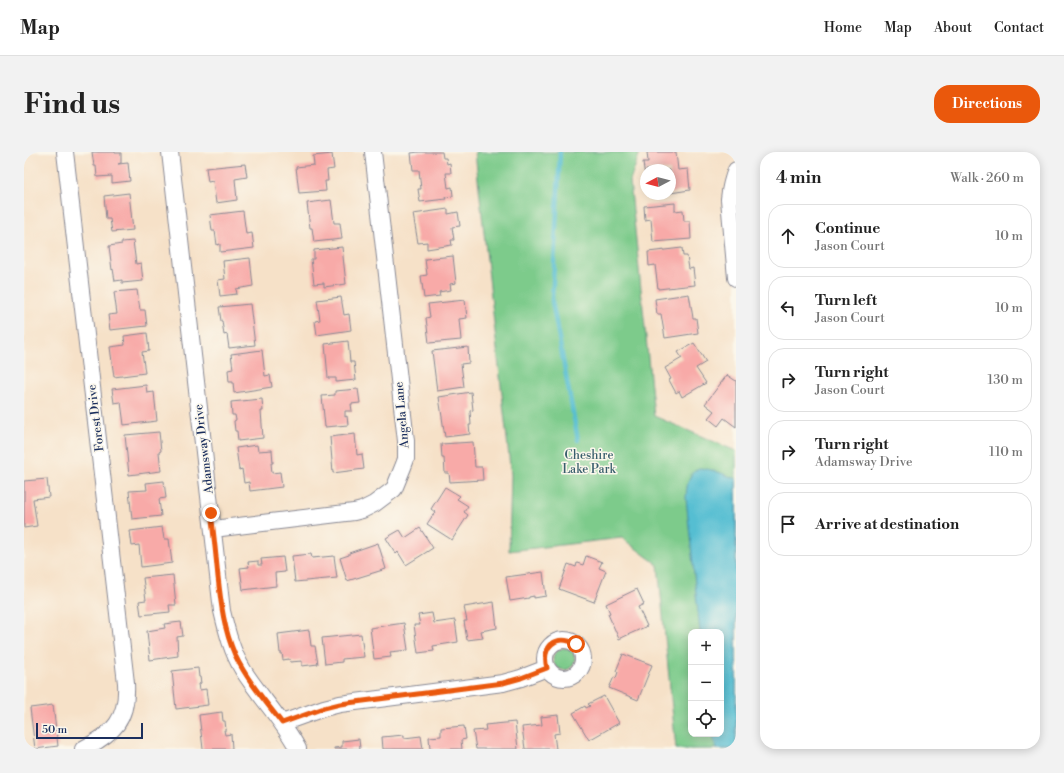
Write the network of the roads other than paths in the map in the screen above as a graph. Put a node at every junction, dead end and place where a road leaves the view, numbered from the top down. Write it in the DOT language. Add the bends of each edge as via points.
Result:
graph roads {
  1 [pos="65,152"];
  2 [pos="170,152"];
  3 [pos="373,152"];
  4 [pos="736,170"];
  5 [pos="736,278"];
  6 [pos="213,528"];
  7 [pos="547,668"];
  8 [pos="282,723"];
  9 [pos="83,749"];
  10 [pos="298,749"];
  1 -- 9 [label="street, Forest Drive" via="127,697 118,723 108,734"];
  2 -- 6 [label="street, Adamsway Drive"];
  3 -- 6 [label="street, Angela Lane" via="407,450 394,489 374,504 354,512"];
  4 -- 5 [label="street" via="732,178 729,199"];
  6 -- 8 [label="street, Adamsway Drive" via="222,611 228,637 242,668"];
  7 -- 8 [label="street" via="503,683 340,704"];
  8 -- 10 [label="street, Adamsway Drive"];
}
